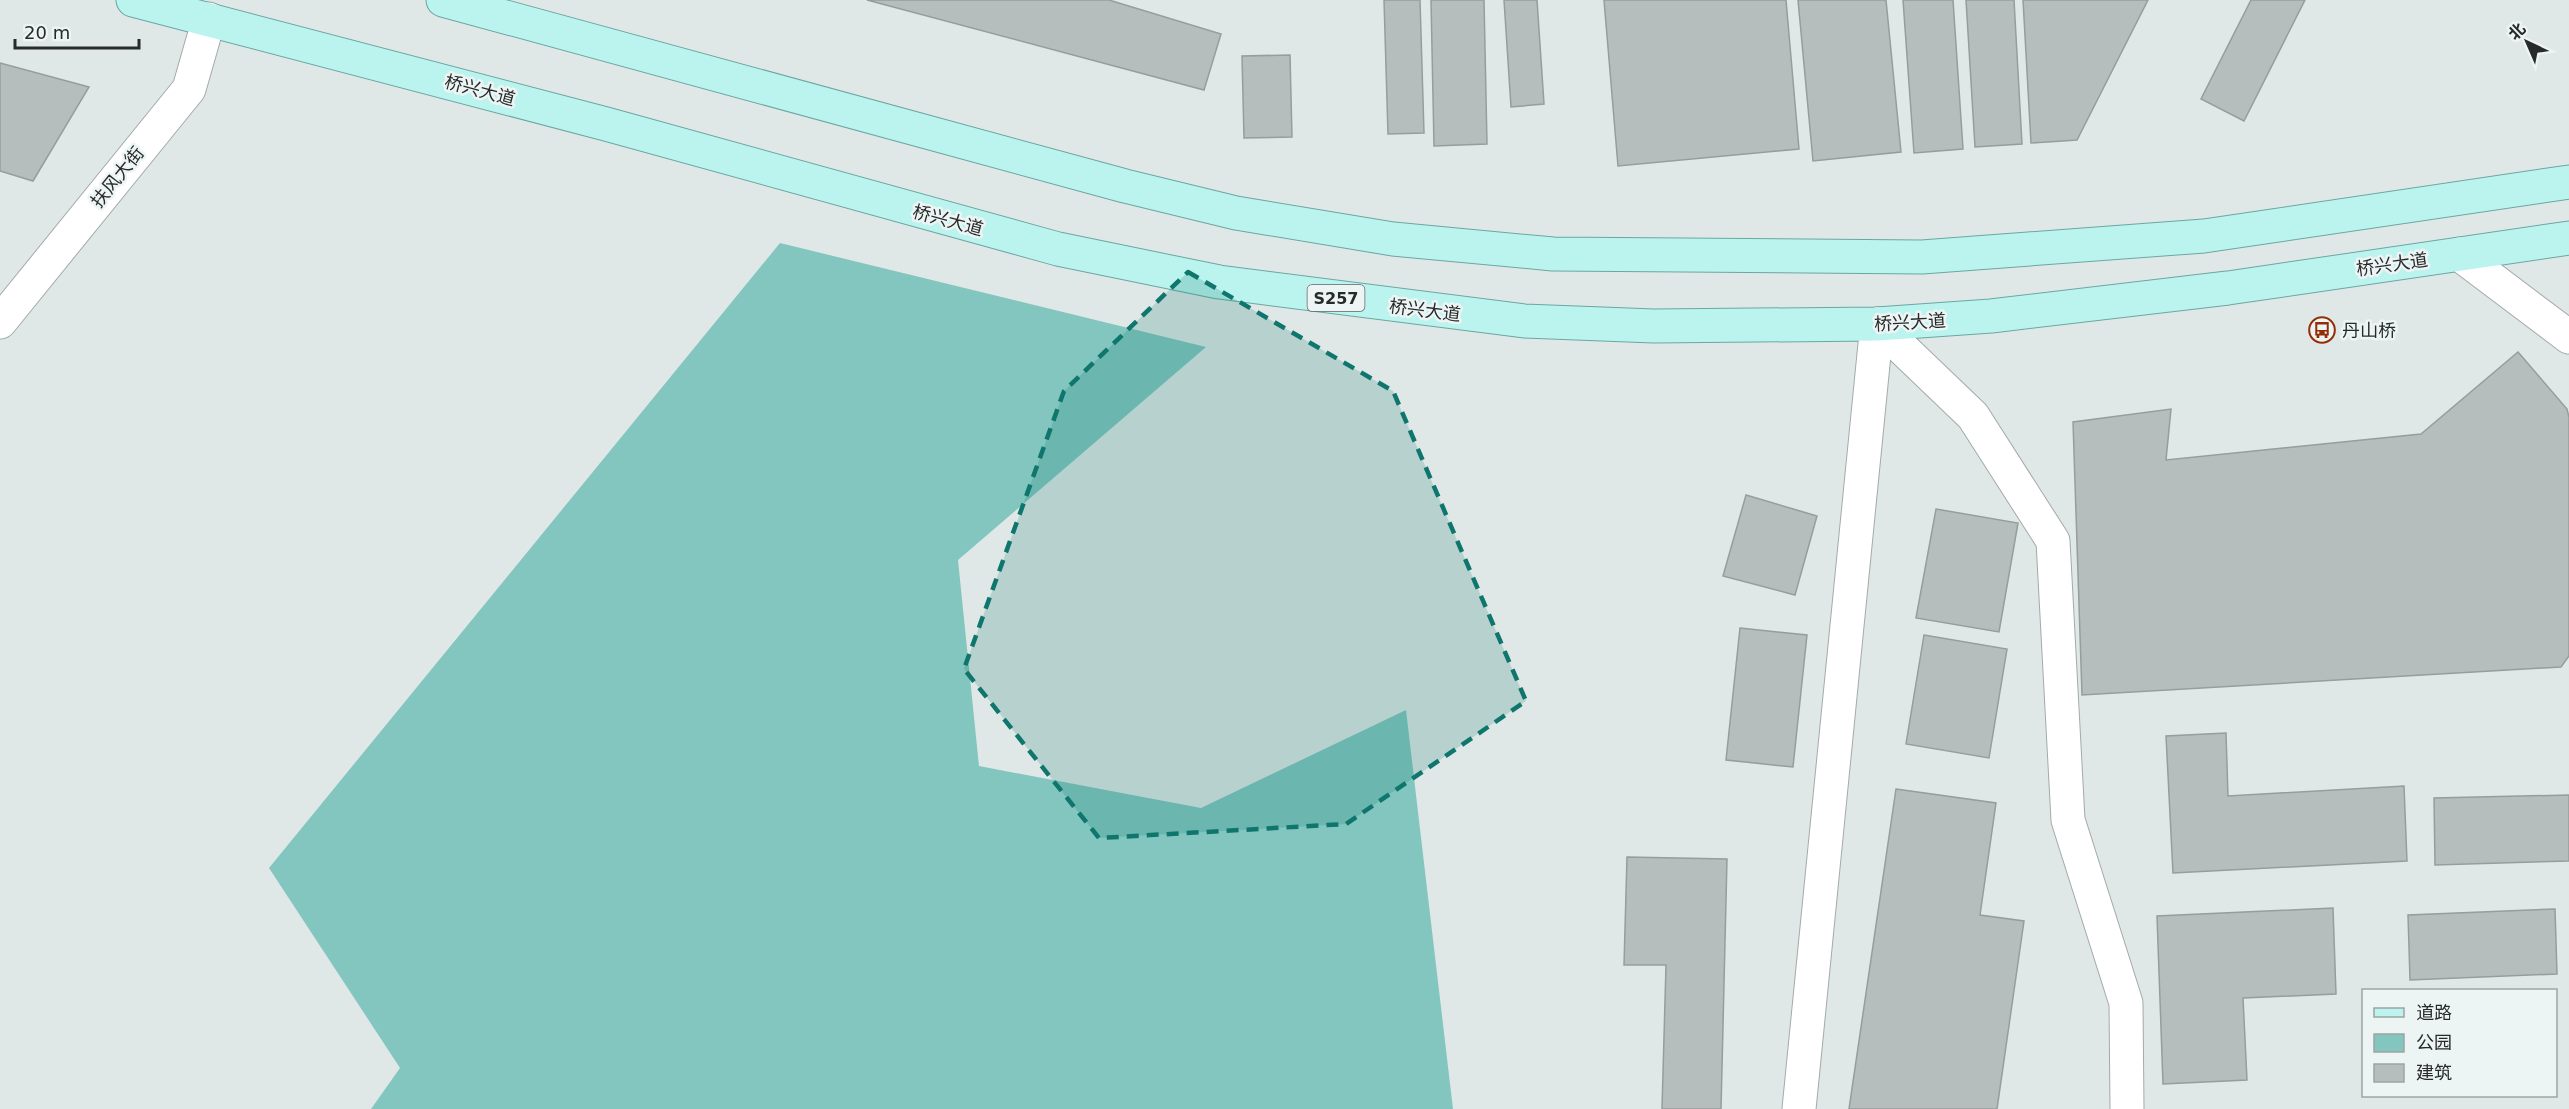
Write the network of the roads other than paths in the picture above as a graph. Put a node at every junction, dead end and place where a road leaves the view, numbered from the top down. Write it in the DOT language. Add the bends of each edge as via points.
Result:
graph roads {
  1 [pos="133,0"];
  2 [pos="443,0"];
  3 [pos="209,19"];
  4 [pos="2569,182"];
  5 [pos="2569,238"];
  6 [pos="2459,254"];
  7 [pos="0,322"];
  8 [pos="1877,324"];
  9 [pos="2569,337"];
  10 [pos="1799,1109"];
  11 [pos="2127,1109"];
  1 -- 3 [label="main road, 桥兴大道 / S257"];
  2 -- 4 [label="main road" via="1236,213 1393,239 1553,254 1922,258 2204,236"];
  3 -- 7 [label="street, 扶风大街" via="189,89"];
  3 -- 8 [label="main road, 桥兴大道 / S257" via="1058,249 1219,282 1524,321 1654,326"];
  5 -- 6 [label="main road, 桥兴大道 / S257"];
  6 -- 8 [label="main road, 桥兴大道 / S257" via="2228,288 1991,316"];
  6 -- 9 [label="street"];
  8 -- 10 [label="street"];
  8 -- 11 [label="street" via="1973,416 2052,542 2068,820 2126,1003"];
}
